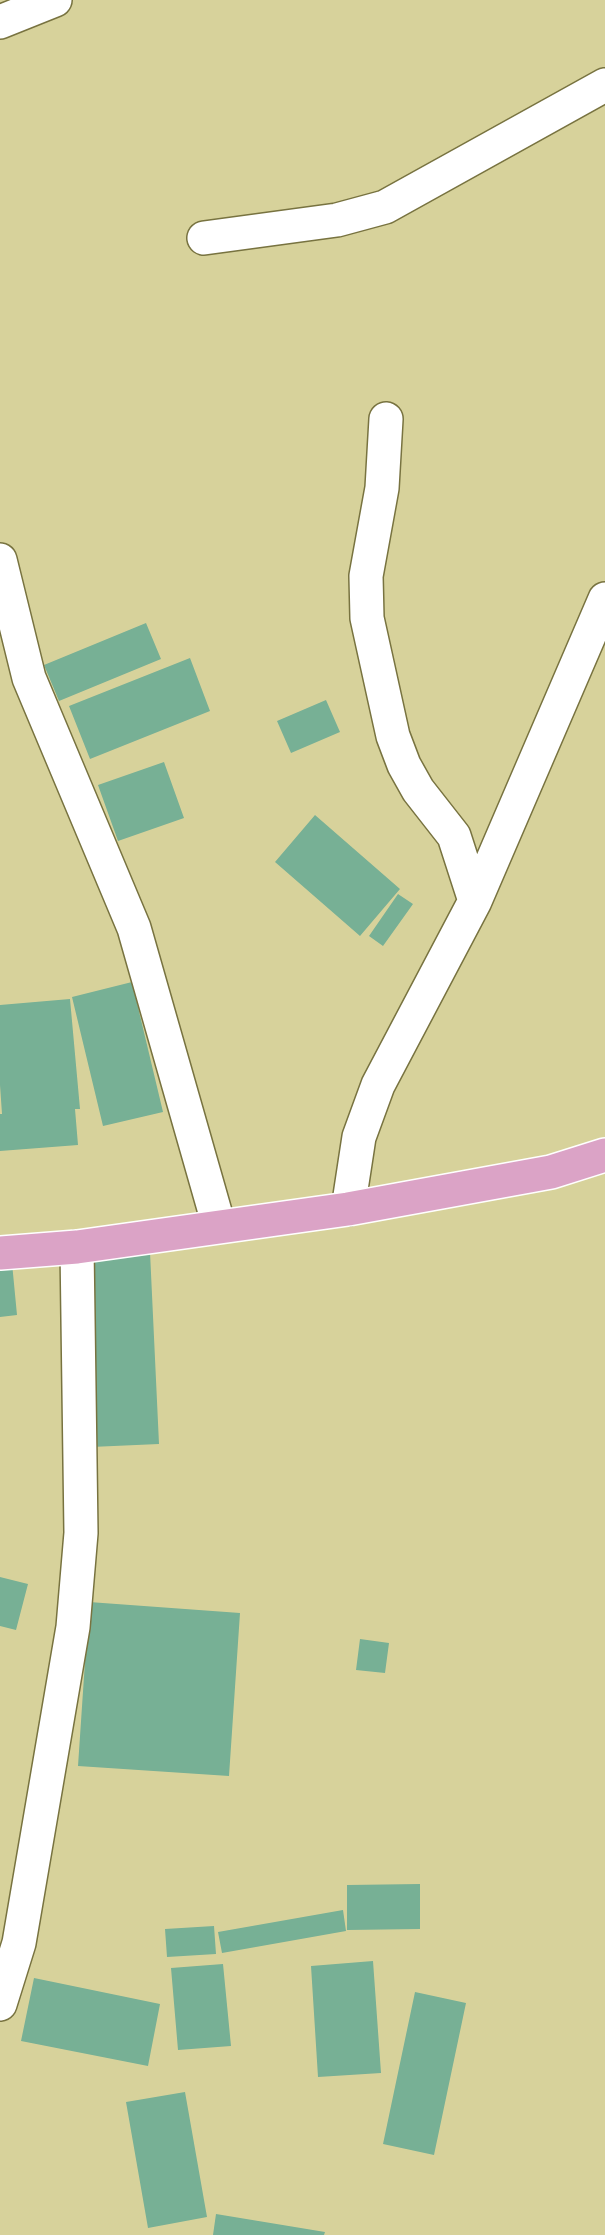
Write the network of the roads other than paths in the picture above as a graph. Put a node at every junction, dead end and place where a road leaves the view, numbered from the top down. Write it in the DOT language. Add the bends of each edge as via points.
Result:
graph roads {
  1 [pos="55,0"];
  2 [pos="0,22"];
  3 [pos="605,85"];
  4 [pos="204,238"];
  5 [pos="386,419"];
  6 [pos="0,560"];
  7 [pos="605,599"];
  8 [pos="512,817"];
  9 [pos="454,836"];
  10 [pos="476,901"];
  11 [pos="605,1155"];
  12 [pos="348,1209"];
  13 [pos="219,1226"];
  14 [pos="77,1247"];
  15 [pos="0,1253"];
  16 [pos="0,2004"];
  1 -- 2 [label="street"];
  3 -- 4 [label="street" via="385,207 337,220"];
  5 -- 9 [label="street" via="382,488 366,576 367,618 393,736 404,765"];
  6 -- 13 [label="street" via="29,678 134,928"];
  7 -- 8 [label="street"];
  8 -- 9 [label="street"];
  8 -- 10 [label="street"];
  9 -- 10 [label="street"];
  10 -- 12 [label="street" via="378,1085 360,1137"];
  11 -- 12 [label="main road" via="551,1172"];
  12 -- 13 [label="main road"];
  13 -- 14 [label="main road"];
  14 -- 15 [label="main road"];
  14 -- 16 [label="street" via="81,1533 73,1627 19,1942"];
}
